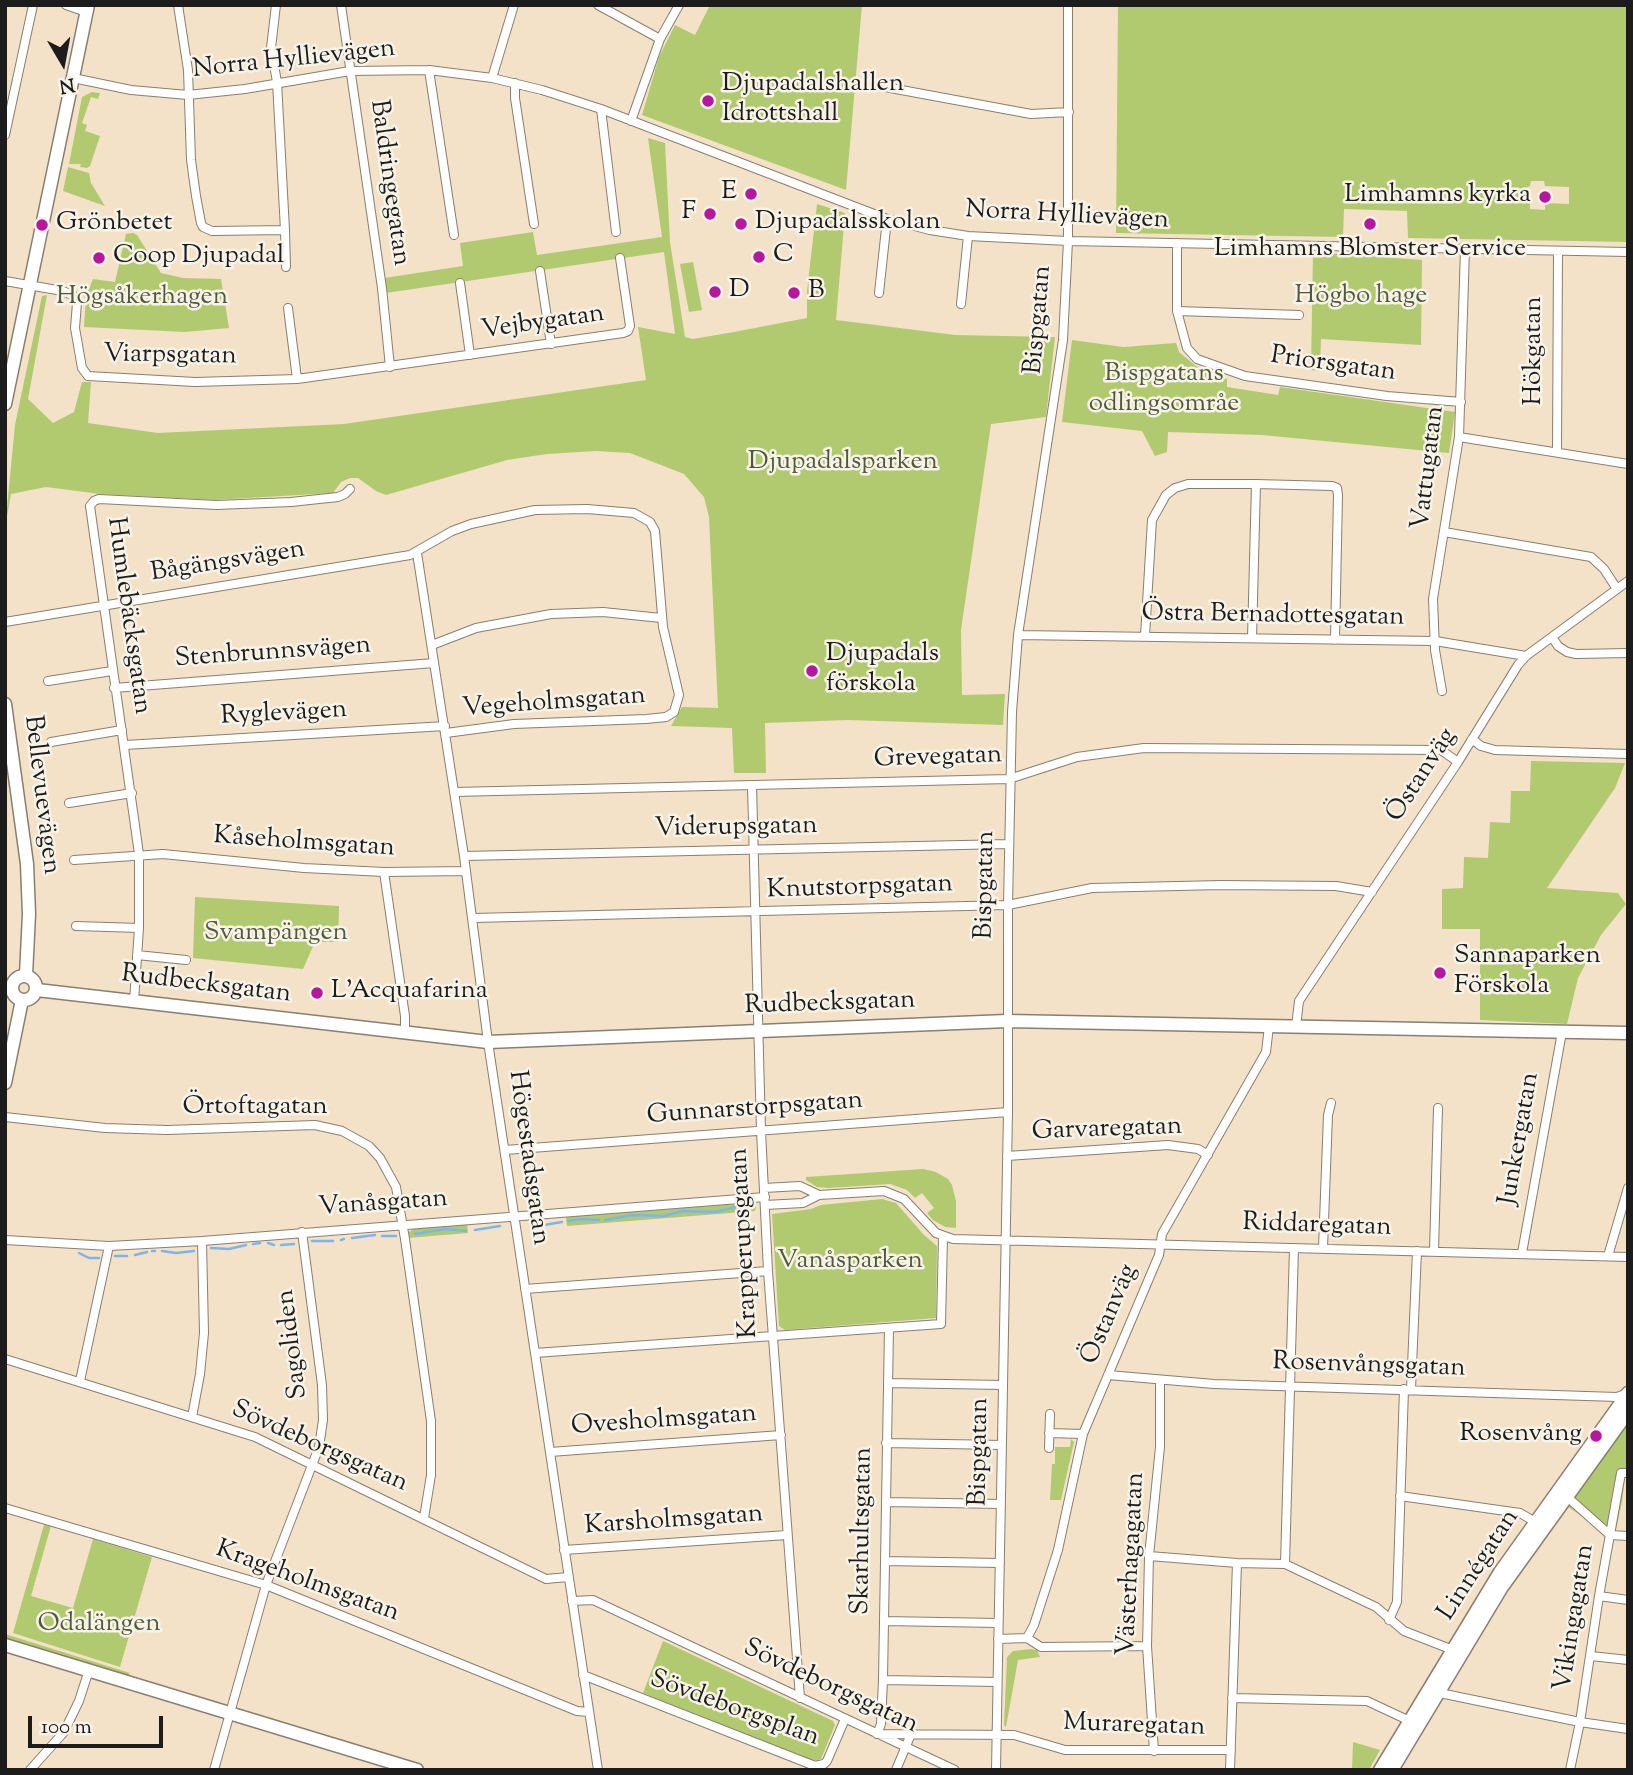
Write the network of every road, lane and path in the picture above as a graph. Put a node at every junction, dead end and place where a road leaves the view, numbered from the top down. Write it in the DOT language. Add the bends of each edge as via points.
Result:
graph roads {
  1 [pos="33,5"];
  2 [pos="66,5"];
  3 [pos="178,5"];
  4 [pos="276,5"];
  5 [pos="341,5"];
  6 [pos="514,5"];
  7 [pos="598,5"];
  8 [pos="679,5"];
  9 [pos="1068,5"];
  10 [pos="87,8"];
  11 [pos="660,39"];
  12 [pos="429,70"];
  13 [pos="350,71"];
  14 [pos="73,78"];
  15 [pos="492,78"];
  16 [pos="277,82"];
  17 [pos="515,83"];
  18 [pos="885,87"];
  19 [pos="188,95"];
  20 [pos="601,109"];
  21 [pos="1069,112"];
  22 [pos="631,121"];
  23 [pos="5,135"];
  24 [pos="887,219"];
  25 [pos="534,224"];
  26 [pos="285,230"];
  27 [pos="616,232"];
  28 [pos="454,235"];
  29 [pos="968,236"];
  30 [pos="1068,241"];
  31 [pos="1177,243"];
  32 [pos="1465,249"];
  33 [pos="1558,251"];
  34 [pos="1628,253"];
  35 [pos="620,258"];
  36 [pos="286,267"];
  37 [pos="540,271"];
  38 [pos="5,281"];
  39 [pos="460,283"];
  40 [pos="30,285"];
  41 [pos="879,293"];
  42 [pos="961,304"];
  43 [pos="288,308"];
  44 [pos="1177,311"];
  45 [pos="1299,315"];
  46 [pos="551,344"];
  47 [pos="470,355"];
  48 [pos="390,367"];
  49 [pos="297,379"];
  50 [pos="1461,402"];
  51 [pos="5,404"];
  52 [pos="1459,437"];
  53 [pos="1557,452"];
  54 [pos="1628,464"];
  55 [pos="1256,484"];
  56 [pos="350,489"];
  57 [pos="1444,532"];
  58 [pos="416,553"];
  59 [pos="1628,581"];
  60 [pos="1617,589"];
  61 [pos="104,605"];
  62 [pos="661,618"];
  63 [pos="5,622"];
  64 [pos="1018,635"];
  65 [pos="1145,636"];
  66 [pos="1552,637"];
  67 [pos="1252,638"];
  68 [pos="1335,640"];
  69 [pos="1435,641"];
  70 [pos="432,645"];
  71 [pos="1628,653"];
  72 [pos="1526,656"];
  73 [pos="434,663"];
  74 [pos="112,671"];
  75 [pos="48,681"];
  76 [pos="114,688"];
  77 [pos="1442,691"];
  78 [pos="5,704"];
  79 [pos="445,729"];
  80 [pos="122,730"];
  81 [pos="1472,739"];
  82 [pos="51,742"];
  83 [pos="125,745"];
  84 [pos="1628,754"];
  85 [pos="1458,762"];
  86 [pos="1009,779"];
  87 [pos="752,785"];
  88 [pos="454,792"];
  89 [pos="132,793"];
  90 [pos="69,803"];
  91 [pos="1008,844"];
  92 [pos="754,850"];
  93 [pos="139,854"];
  94 [pos="464,856"];
  95 [pos="74,860"];
  96 [pos="467,871"];
  97 [pos="384,872"];
  98 [pos="1372,892"];
  99 [pos="1007,905"];
  100 [pos="755,913"];
  101 [pos="473,918"];
  102 [pos="76,926"];
  103 [pos="139,928"];
  104 [pos="137,955"];
  105 [pos="186,960"];
  106 [pos="26,975"];
  107 [pos="8,986"];
  108 [pos="37,990"];
  109 [pos="22,1000"];
  110 [pos="134,1001"];
  111 [pos="1007,1021"];
  112 [pos="1269,1026"];
  113 [pos="1296,1027"];
  114 [pos="758,1030"];
  115 [pos="1562,1032"];
  116 [pos="405,1033"];
  117 [pos="1628,1033"];
  118 [pos="488,1042"];
  119 [pos="5,1083"];
  120 [pos="1331,1103"];
  121 [pos="1438,1108"];
  122 [pos="1008,1112"];
  123 [pos="5,1117"];
  124 [pos="761,1131"];
  125 [pos="505,1150"];
  126 [pos="1208,1155"];
  127 [pos="1007,1156"];
  128 [pos="1628,1188"];
  129 [pos="819,1195"];
  130 [pos="765,1197"];
  131 [pos="514,1216"];
  132 [pos="402,1225"];
  133 [pos="302,1232"];
  134 [pos="943,1237"];
  135 [pos="5,1240"];
  136 [pos="1006,1240"];
  137 [pos="202,1241"];
  138 [pos="1161,1243"];
  139 [pos="109,1246"];
  140 [pos="1294,1248"];
  141 [pos="1323,1248"];
  142 [pos="1417,1251"];
  143 [pos="1434,1251"];
  144 [pos="1522,1253"];
  145 [pos="1608,1256"];
  146 [pos="1628,1257"];
  147 [pos="768,1271"];
  148 [pos="525,1289"];
  149 [pos="888,1328"];
  150 [pos="772,1335"];
  151 [pos="534,1353"];
  152 [pos="5,1359"];
  153 [pos="1108,1375"];
  154 [pos="1160,1380"];
  155 [pos="80,1381"];
  156 [pos="888,1383"];
  157 [pos="1003,1385"];
  158 [pos="1289,1386"];
  159 [pos="1408,1389"];
  160 [pos="1628,1393"];
  161 [pos="1628,1412"];
  162 [pos="1050,1414"];
  163 [pos="192,1417"];
  164 [pos="1049,1433"];
  165 [pos="1083,1434"];
  166 [pos="781,1435"];
  167 [pos="887,1443"];
  168 [pos="1002,1445"];
  169 [pos="1049,1448"];
  170 [pos="550,1452"];
  171 [pos="313,1465"];
  172 [pos="1624,1473"];
  173 [pos="1563,1494"];
  174 [pos="1400,1496"];
  175 [pos="886,1502"];
  176 [pos="1001,1504"];
  177 [pos="5,1508"];
  178 [pos="424,1518"];
  179 [pos="1540,1525"];
  180 [pos="787,1535"];
  181 [pos="1611,1535"];
  182 [pos="1628,1536"];
  183 [pos="564,1550"];
  184 [pos="1149,1556"];
  185 [pos="885,1562"];
  186 [pos="1000,1563"];
  187 [pos="1237,1563"];
  188 [pos="1285,1564"];
  189 [pos="568,1577"];
  190 [pos="266,1585"];
  191 [pos="1599,1596"];
  192 [pos="1628,1600"];
  193 [pos="572,1601"];
  194 [pos="1389,1619"];
  195 [pos="884,1621"];
  196 [pos="998,1623"];
  197 [pos="1027,1637"];
  198 [pos="998,1639"];
  199 [pos="5,1645"];
  200 [pos="1147,1646"];
  201 [pos="1453,1650"];
  202 [pos="1591,1656"];
  203 [pos="1628,1661"];
  204 [pos="89,1670"];
  205 [pos="583,1675"];
  206 [pos="883,1680"];
  207 [pos="997,1682"];
  208 [pos="1433,1691"];
  209 [pos="800,1698"];
  210 [pos="1232,1698"];
  211 [pos="228,1712"];
  212 [pos="588,1712"];
  213 [pos="845,1720"];
  214 [pos="1580,1722"];
  215 [pos="1414,1723"];
  216 [pos="1628,1729"];
  217 [pos="877,1734"];
  218 [pos="911,1734"];
  219 [pos="996,1736"];
  220 [pos="906,1747"];
  221 [pos="1231,1750"];
  222 [pos="1154,1751"];
  223 [pos="30,1770"];
  224 [pos="214,1770"];
  225 [pos="417,1770"];
  226 [pos="598,1770"];
  227 [pos="896,1770"];
  228 [pos="954,1770"];
  229 [pos="996,1770"];
  230 [pos="1230,1770"];
  231 [pos="1380,1770"];
  232 [pos="1392,1770"];
  233 [pos="1570,1770"];
  1 -- 23 [label="street"];
  2 -- 10 [label="street"];
  3 -- 19 [label="street"];
  4 -- 16 [label="street" via="271,48"];
  5 -- 13 [label="street, Baldringegatan"];
  6 -- 15 [label="street"];
  7 -- 11 [label="street"];
  8 -- 11 [label="street"];
  9 -- 21 [label="street, Bispgatan"];
  10 -- 14 [label="street"];
  11 -- 22 [label="street"];
  12 -- 13 [label="street, Norra Hyllievägen"];
  12 -- 15 [label="street, Norra Hyllievägen"];
  12 -- 28 [label="street"];
  13 -- 16 [label="street, Norra Hyllievägen"];
  13 -- 48 [label="street, Baldringegatan"];
  14 -- 19 [label="street, Norra Hyllievägen"];
  14 -- 40 [label="street"];
  15 -- 17 [label="street, Norra Hyllievägen"];
  16 -- 19 [label="street, Norra Hyllievägen"];
  16 -- 26 [label="street"];
  17 -- 20 [label="street, Norra Hyllievägen"];
  17 -- 25 [label="street"];
  18 -- 21 [label="street" via="1031,114"];
  19 -- 26 [label="street" via="191,160 202,227 212,231"];
  20 -- 22 [label="street, Norra Hyllievägen"];
  20 -- 27 [label="street"];
  21 -- 30 [label="street, Bispgatan"];
  22 -- 24 [label="street, Norra Hyllievägen"];
  24 -- 29 [label="street, Norra Hyllievägen"];
  24 -- 41 [label="street"];
  26 -- 36 [label="street"];
  29 -- 30 [label="street, Norra Hyllievägen"];
  29 -- 42 [label="street"];
  30 -- 31 [label="street, Norra Hyllievägen"];
  30 -- 64 [label="street, Bispgatan" via="1062,351"];
  31 -- 32 [label="street, Norra Hyllievägen"];
  31 -- 44 [label="street, Priorsgatan"];
  32 -- 33 [label="street, Norra Hyllievägen"];
  32 -- 50 [label="street, Vattugatan"];
  33 -- 34 [label="street, Norra Hyllievägen"];
  33 -- 53 [label="street, Hökgatan"];
  35 -- 46 [label="street, Vejbygatan" via="628,331"];
  37 -- 46 [label="street"];
  38 -- 40 [label="street"];
  39 -- 47 [label="street"];
  40 -- 49 [label="street, Viarpsgatan" via="63,290 76,299 77,340 83,372 88,376 195,382"];
  40 -- 51 [label="street"];
  43 -- 49 [label="street"];
  44 -- 45 [label="street"];
  44 -- 50 [label="street, Priorsgatan" via="1187,348 1197,359 1245,376"];
  46 -- 47 [label="street, Vejbygatan"];
  47 -- 48 [label="street, Vejbygatan"];
  48 -- 49 [label="street, Viarpsgatan"];
  50 -- 52 [label="street, Vattugatan"];
  52 -- 53 [label="street"];
  52 -- 57 [label="street, Vattugatan"];
  53 -- 54 [label="street"];
  55 -- 65 [label="street" via="1195,483 1166,495 1152,520"];
  55 -- 67 [label="street"];
  55 -- 68 [label="street" via="1337,488"];
  56 -- 61 [label="street, Humlebäcksgatan" via="338,497 291,502 94,501 90,506"];
  57 -- 60 [label="street" via="1591,557"];
  57 -- 69 [label="street, Vattugatan" via="1433,599"];
  58 -- 61 [label="street, Bågängsvägen"];
  58 -- 62 [label="street" via="452,531 512,514 559,509 634,513 650,522 655,531"];
  58 -- 70 [label="street, Högestadsgatan"];
  59 -- 60 [label="street, Östanväg"];
  60 -- 66 [label="street, Östanväg"];
  61 -- 63 [label="street, Bågängsvägen"];
  61 -- 74 [label="street, Humlebäcksgatan"];
  62 -- 70 [label="street" via="603,612 551,614 476,628"];
  62 -- 79 [label="street, Vegeholmsgatan" via="678,695 674,712 666,717"];
  64 -- 65 [label="street, Östra Bernadottesgatan"];
  64 -- 86 [label="street, Bispgatan"];
  65 -- 67 [label="street, Östra Bernadottesgatan"];
  66 -- 71 [label="street" via="1558,646 1576,654"];
  66 -- 72 [label="street, Östanväg"];
  67 -- 68 [label="street, Östra Bernadottesgatan"];
  68 -- 69 [label="street, Östra Bernadottesgatan"];
  69 -- 72 [label="street, Östra Bernadottesgatan"];
  69 -- 77 [label="street, Vattugatan"];
  70 -- 73 [label="street, Högestadsgatan"];
  72 -- 81 [label="street, Östanväg"];
  73 -- 76 [label="street, Stenbrunnsvägen"];
  73 -- 79 [label="street, Högestadsgatan"];
  74 -- 75 [label="street"];
  74 -- 76 [label="street, Humlebäcksgatan"];
  76 -- 80 [label="street, Humlebäcksgatan"];
  78 -- 106 [label="street, Bellevuevägen" via="27,864"];
  79 -- 83 [label="street, Ryglevägen"];
  79 -- 88 [label="street, Högestadsgatan"];
  80 -- 82 [label="street"];
  80 -- 83 [label="street, Humlebäcksgatan"];
  81 -- 84 [label="street" via="1495,750"];
  81 -- 85 [label="street, Östanväg"];
  83 -- 89 [label="street, Humlebäcksgatan"];
  85 -- 86 [label="street, Grevegatan" via="1441,750 1144,748 1077,757"];
  85 -- 98 [label="street, Östanväg"];
  86 -- 87 [label="street, Grevegatan"];
  86 -- 91 [label="street, Bispgatan"];
  87 -- 88 [label="street, Grevegatan"];
  87 -- 92 [label="street, Krapperupsgatan"];
  88 -- 94 [label="street, Högestadsgatan"];
  89 -- 90 [label="street"];
  89 -- 93 [label="street, Humlebäcksgatan"];
  91 -- 92 [label="street, Viderupsgatan"];
  91 -- 99 [label="street, Bispgatan"];
  92 -- 94 [label="street, Viderupsgatan"];
  92 -- 100 [label="street, Krapperupsgatan"];
  93 -- 95 [label="street, Kåseholmsgatan"];
  93 -- 97 [label="street, Kåseholmsgatan"];
  93 -- 103 [label="street, Humlebäcksgatan"];
  94 -- 96 [label="street, Högestadsgatan"];
  96 -- 97 [label="street, Kåseholmsgatan"];
  96 -- 101 [label="street, Högestadsgatan"];
  97 -- 116 [label="street"];
  98 -- 99 [label="street, Knutstorpsgatan" via="1336,886 1221,884 1092,888"];
  98 -- 113 [label="street, Östanväg" via="1299,1001"];
  99 -- 100 [label="street, Knutstorpsgatan"];
  99 -- 111 [label="street, Bispgatan"];
  100 -- 101 [label="street, Knutstorpsgatan"];
  100 -- 114 [label="street, Krapperupsgatan"];
  101 -- 118 [label="street, Högestadsgatan"];
  102 -- 103 [label="street"];
  103 -- 104 [label="street, Humlebäcksgatan"];
  104 -- 105 [label="street"];
  104 -- 110 [label="street, Humlebäcksgatan"];
  106 -- 107 [label="street"];
  106 -- 108 [label="street"];
  107 -- 109 [label="street"];
  108 -- 109 [label="street" via="33,997"];
  108 -- 110 [label="street, Rudbecksgatan"];
  109 -- 119 [label="street"];
  110 -- 116 [label="street, Rudbecksgatan"];
  111 -- 112 [label="street, Rudbecksgatan"];
  111 -- 114 [label="street, Rudbecksgatan"];
  111 -- 122 [label="street, Bispgatan"];
  112 -- 113 [label="street, Rudbecksgatan"];
  112 -- 126 [label="street, Östanväg" via="1266,1052"];
  113 -- 115 [label="street, Rudbecksgatan"];
  114 -- 118 [label="street, Rudbecksgatan"];
  114 -- 124 [label="street, Krapperupsgatan"];
  115 -- 117 [label="street, Rudbecksgatan"];
  115 -- 144 [label="street, Junkergatan"];
  116 -- 118 [label="street, Rudbecksgatan"];
  118 -- 125 [label="street, Högestadsgatan"];
  120 -- 141 [label="street"];
  121 -- 143 [label="street"];
  122 -- 124 [label="street, Gunnarstorpsgatan"];
  122 -- 127 [label="street, Bispgatan"];
  123 -- 132 [label="street, Örtoftagatan" via="167,1130 329,1126 355,1137 380,1158 396,1187"];
  124 -- 125 [label="street, Gunnarstorpsgatan"];
  124 -- 130 [label="street, Krapperupsgatan"];
  125 -- 131 [label="street, Högestadsgatan"];
  126 -- 127 [label="street, Garvaregatan" via="1168,1145"];
  126 -- 138 [label="street, Östanväg"];
  127 -- 136 [label="street, Bispgatan"];
  128 -- 145 [label="street"];
  129 -- 130 [label="street" via="803,1203"];
  129 -- 130 [label="street" via="800,1186"];
  129 -- 134 [label="street" via="895,1194"];
  130 -- 131 [label="street, Vanåsgatan"];
  130 -- 147 [label="street, Krapperupsgatan"];
  131 -- 132 [label="street, Vanåsgatan"];
  131 -- 148 [label="street, Högestadsgatan"];
  132 -- 133 [label="street, Vanåsgatan"];
  132 -- 178 [label="street, Örtoftagatan" via="431,1421"];
  133 -- 137 [label="street, Vanåsgatan"];
  133 -- 171 [label="street, Sagoliden" via="322,1385 323,1420"];
  134 -- 136 [label="street"];
  134 -- 149 [label="street" via="941,1324"];
  135 -- 139 [label="street, Vanåsgatan"];
  136 -- 138 [label="street, Riddaregatan"];
  136 -- 157 [label="street, Bispgatan"];
  137 -- 139 [label="street, Vanåsgatan"];
  137 -- 163 [label="street" via="204,1333"];
  138 -- 140 [label="street, Riddaregatan"];
  138 -- 153 [label="street, Östanväg"];
  139 -- 155 [label="street"];
  140 -- 141 [label="street, Riddaregatan"];
  140 -- 158 [label="street"];
  141 -- 142 [label="street, Riddaregatan"];
  142 -- 143 [label="street, Riddaregatan"];
  142 -- 159 [label="street"];
  143 -- 144 [label="street, Riddaregatan"];
  144 -- 145 [label="street, Riddaregatan"];
  145 -- 146 [label="street, Riddaregatan"];
  147 -- 148 [label="street"];
  147 -- 150 [label="street, Krapperupsgatan"];
  148 -- 151 [label="street, Högestadsgatan"];
  149 -- 150 [label="street"];
  149 -- 156 [label="street, Skarhultsgatan"];
  150 -- 151 [label="street"];
  150 -- 166 [label="street, Krapperupsgatan"];
  151 -- 170 [label="street, Högestadsgatan"];
  152 -- 155 [label="street, Sövdeborgsgatan"];
  153 -- 154 [label="street, Rosenvångsgatan"];
  153 -- 165 [label="street, Östanväg"];
  154 -- 158 [label="street, Rosenvångsgatan"];
  154 -- 184 [label="street, Västerhagagatan" via="1160,1447"];
  155 -- 163 [label="street, Sövdeborgsgatan"];
  156 -- 157 [label="street"];
  156 -- 167 [label="street, Skarhultsgatan"];
  157 -- 168 [label="street, Bispgatan"];
  158 -- 159 [label="street, Rosenvångsgatan"];
  158 -- 188 [label="street"];
  159 -- 160 [label="street, Rosenvångsgatan" via="1617,1397"];
  159 -- 174 [label="street"];
  160 -- 173 [label="street, Linnégatan"];
  161 -- 173 [label="street, Linnégatan"];
  162 -- 164 [label="street"];
  163 -- 171 [label="street, Sövdeborgsgatan" via="255,1437"];
  164 -- 165 [label="street"];
  164 -- 169 [label="street"];
  165 -- 197 [label="street, Östanväg" via="1058,1550"];
  166 -- 170 [label="street, Ovesholmsgatan"];
  166 -- 180 [label="street, Krapperupsgatan"];
  167 -- 168 [label="street"];
  167 -- 175 [label="street, Skarhultsgatan"];
  168 -- 176 [label="street, Bispgatan"];
  170 -- 183 [label="street, Högestadsgatan"];
  171 -- 178 [label="street, Sövdeborgsgatan"];
  171 -- 190 [label="street, Sagoliden"];
  172 -- 181 [label="street, Vikingagatan"];
  173 -- 179 [label="street, Linnégatan"];
  173 -- 181 [label="street"];
  174 -- 179 [label="street" via="1520,1513"];
  174 -- 194 [label="street" via="1397,1602"];
  175 -- 176 [label="street"];
  175 -- 185 [label="street, Skarhultsgatan"];
  176 -- 186 [label="street, Bispgatan"];
  177 -- 190 [label="street, Krageholmsgatan"];
  178 -- 189 [label="street, Sövdeborgsgatan" via="546,1579"];
  179 -- 201 [label="street, Linnégatan" via="1492,1586"];
  179 -- 208 [label="street, Linnégatan"];
  180 -- 183 [label="street, Karsholmsgatan"];
  180 -- 209 [label="street, Krapperupsgatan"];
  181 -- 182 [label="street"];
  181 -- 191 [label="street, Vikingagatan"];
  183 -- 189 [label="street, Högestadsgatan"];
  184 -- 187 [label="street"];
  184 -- 200 [label="street, Västerhagagatan"];
  185 -- 186 [label="street"];
  185 -- 195 [label="street, Skarhultsgatan"];
  186 -- 196 [label="street, Bispgatan"];
  187 -- 188 [label="street"];
  187 -- 210 [label="street"];
  188 -- 194 [label="street" via="1376,1607"];
  189 -- 193 [label="street, Högestadsgatan"];
  190 -- 211 [label="street, Sagoliden"];
  190 -- 212 [label="street, Krageholmsgatan"];
  191 -- 192 [label="street"];
  191 -- 202 [label="street, Vikingagatan"];
  193 -- 205 [label="street, Högestadsgatan"];
  193 -- 209 [label="street, Sövdeborgsgatan" via="593,1600"];
  194 -- 201 [label="street" via="1404,1632"];
  195 -- 196 [label="street"];
  195 -- 206 [label="street, Skarhultsgatan"];
  196 -- 198 [label="street, Bispgatan"];
  197 -- 198 [label="street"];
  197 -- 200 [label="street" via="1041,1647"];
  198 -- 207 [label="street, Bispgatan"];
  199 -- 204 [label="street"];
  200 -- 222 [label="street, Västerhagagatan"];
  201 -- 208 [label="street, Linnégatan"];
  202 -- 203 [label="street"];
  202 -- 214 [label="street, Vikingagatan"];
  204 -- 211 [label="street"];
  204 -- 223 [label="street" via="64,1732"];
  205 -- 212 [label="street, Högestadsgatan"];
  205 -- 213 [label="street, Sövdeborgsplan" via="815,1766 827,1761"];
  206 -- 207 [label="street"];
  206 -- 217 [label="street, Skarhultsgatan"];
  207 -- 219 [label="street, Bispgatan"];
  208 -- 214 [label="street"];
  208 -- 215 [label="street, Linnégatan"];
  209 -- 213 [label="street, Sövdeborgsgatan"];
  210 -- 215 [label="street" via="1367,1701"];
  210 -- 221 [label="street"];
  211 -- 224 [label="street, Sagoliden"];
  211 -- 225 [label="street"];
  212 -- 226 [label="street, Högestadsgatan"];
  213 -- 217 [label="street, Sövdeborgsgatan"];
  214 -- 216 [label="street"];
  214 -- 233 [label="street, Vikingagatan"];
  215 -- 231 [label="street, Linnégatan"];
  215 -- 232 [label="street, Linnégatan"];
  217 -- 218 [label="street, Muraregatan"];
  217 -- 220 [label="street, Sövdeborgsgatan"];
  218 -- 219 [label="street, Muraregatan"];
  218 -- 220 [label="street"];
  219 -- 222 [label="street, Muraregatan" via="1014,1735 1065,1750"];
  219 -- 229 [label="street, Bispgatan"];
  220 -- 227 [label="street"];
  220 -- 228 [label="street, Sövdeborgsgatan"];
  221 -- 222 [label="street, Muraregatan"];
  221 -- 230 [label="street"];
}
